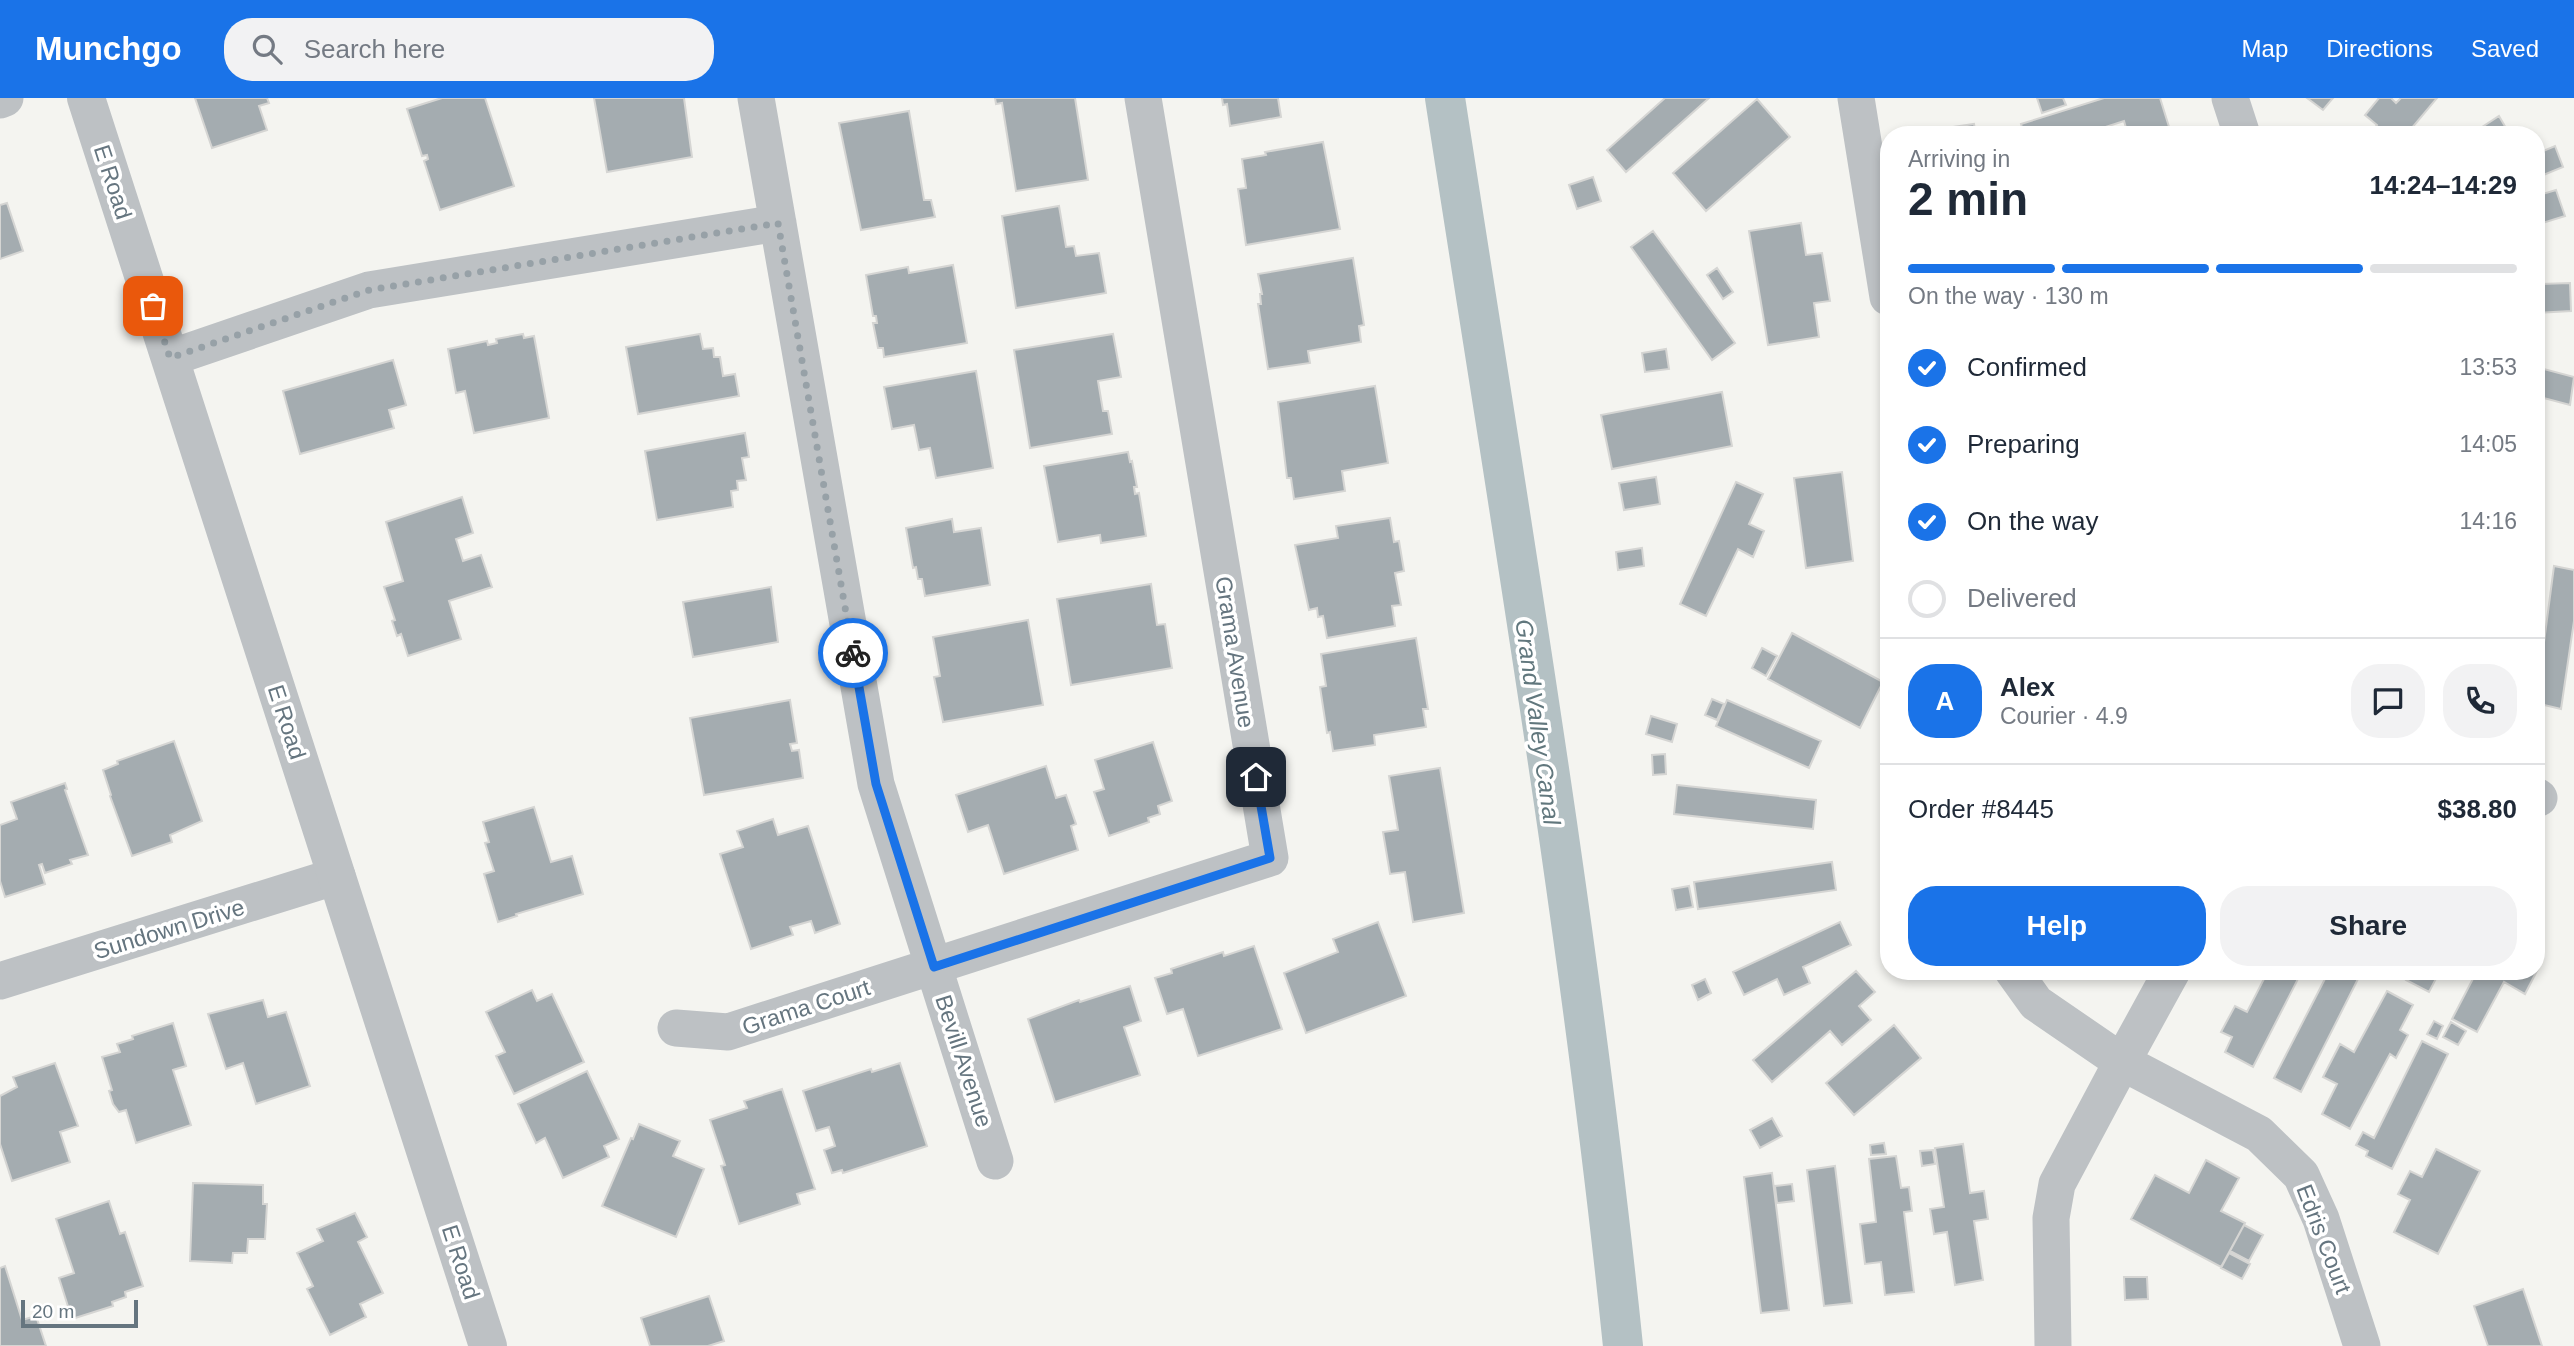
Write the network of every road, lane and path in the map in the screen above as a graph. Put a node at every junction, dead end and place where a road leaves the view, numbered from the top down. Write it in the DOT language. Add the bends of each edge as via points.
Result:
graph roads {
  1 [pos="5,98"];
  2 [pos="86,98"];
  3 [pos="756,98"];
  4 [pos="1143,98"];
  5 [pos="1856,98"];
  6 [pos="2230,98"];
  7 [pos="0,100"];
  8 [pos="2239,126"];
  9 [pos="778,223"];
  10 [pos="1880,247"];
  11 [pos="170,358"];
  12 [pos="337,876"];
  13 [pos="934,967"];
  14 [pos="2019,980"];
  15 [pos="2167,980"];
  16 [pos="0,981"];
  17 [pos="676,1028"];
  18 [pos="2122,1062"];
  19 [pos="995,1161"];
  20 [pos="488,1346"];
  21 [pos="2053,1346"];
  22 [pos="2362,1346"];
  1 -- 7 [label="street"];
  2 -- 11 [label="street, E Road"];
  3 -- 9 [label="street, Bevill Avenue"];
  4 -- 13 [label="street, Grama Avenue" via="1270,858"];
  5 -- 10 [label="street"];
  6 -- 8 [label="street"];
  9 -- 11 [label="street" via="369,290"];
  9 -- 13 [label="street, Bevill Avenue" via="876,784"];
  11 -- 12 [label="street, E Road"];
  12 -- 16 [label="street, Sundown Drive"];
  12 -- 20 [label="street, E Road"];
  13 -- 17 [label="street, Grama Court" via="728,1032"];
  13 -- 19 [label="street, Bevill Avenue"];
  14 -- 18 [label="street, Edris Court" via="2036,1003"];
  15 -- 18 [label="street"];
  18 -- 21 [label="street" via="2057,1184 2051,1218"];
  18 -- 22 [label="street, Edris Court" via="2259,1133 2301,1175 2321,1219"];
}
